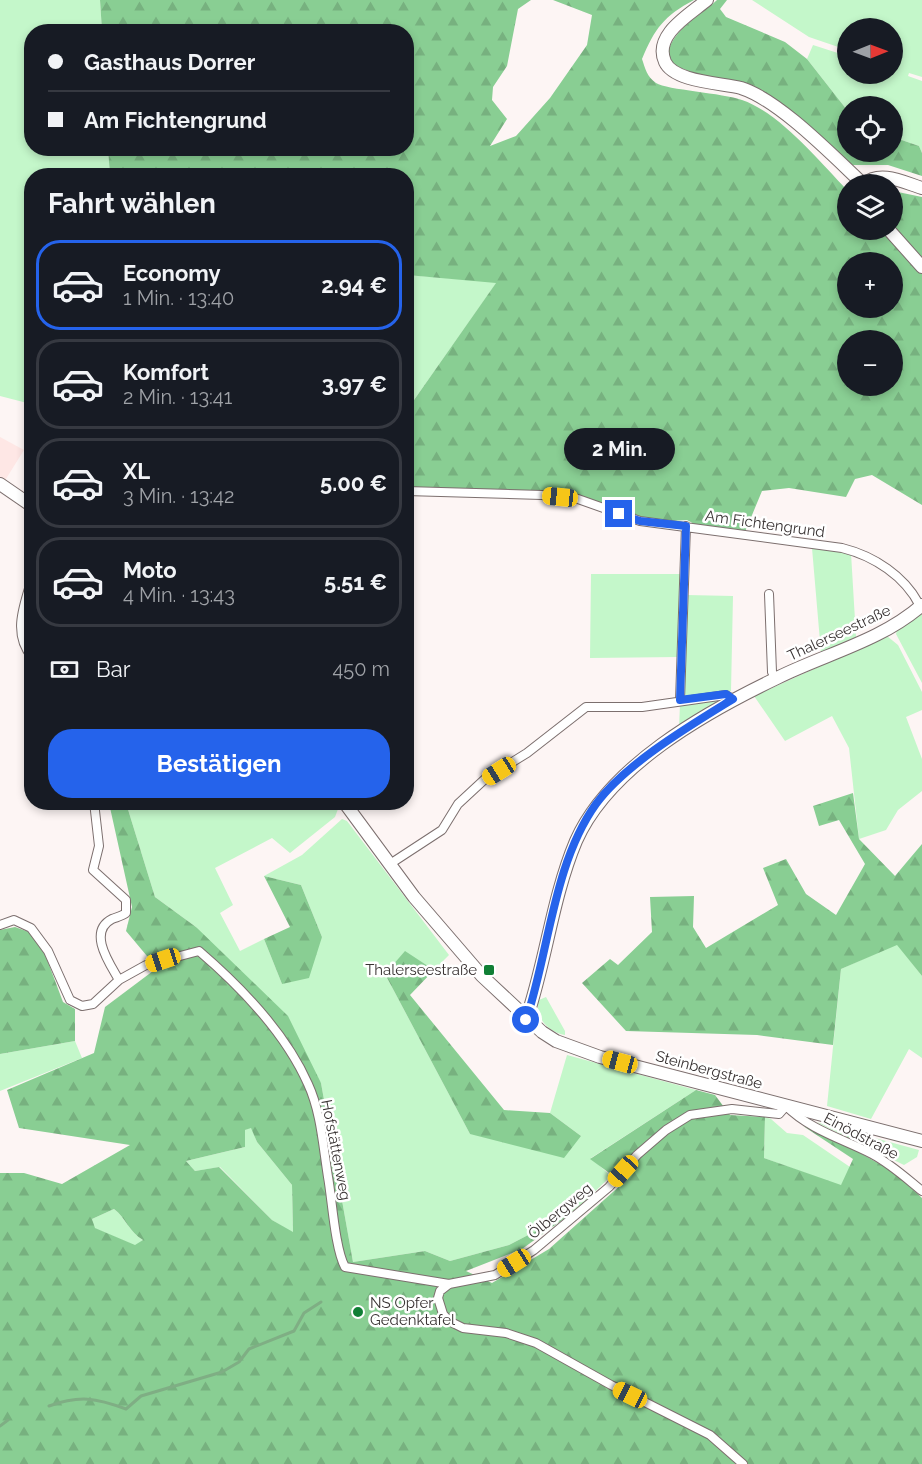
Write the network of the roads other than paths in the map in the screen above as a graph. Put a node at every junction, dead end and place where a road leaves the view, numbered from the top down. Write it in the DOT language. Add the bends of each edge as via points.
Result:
graph roads {
  1 [pos="707,0"];
  2 [pos="851,174"];
  3 [pos="903,183"];
  4 [pos="922,188"];
  5 [pos="898,240"];
  6 [pos="922,267"];
  7 [pos="0,484"];
  8 [pos="414,491"];
  9 [pos="24,500"];
  10 [pos="686,526"];
  11 [pos="769,594"];
  12 [pos="24,605"];
  13 [pos="921,606"];
  14 [pos="24,645"];
  15 [pos="775,678"];
  16 [pos="733,699"];
  17 [pos="680,700"];
  18 [pos="95,810"];
  19 [pos="350,810"];
  20 [pos="390,864"];
  21 [pos="0,925"];
  22 [pos="119,980"];
  23 [pos="526,1020"];
  24 [pos="786,1106"];
  25 [pos="922,1142"];
  26 [pos="922,1191"];
  27 [pos="448,1284"];
  28 [pos="743,1464"];
  1 -- 2 [label="main road" via="665,38 662,51 666,65 680,75 743,89 768,102"];
  3 -- 4 [label="main road"];
  5 -- 6 [label="main road"];
  7 -- 9 [label="main road"];
  8 -- 10 [label="street, Am Fichtengrund" via="578,499 640,521"];
  10 -- 13 [label="street, Am Fichtengrund" via="862,553 882,564 914,593"];
  10 -- 17 [label="street"];
  11 -- 15 [label="street"];
  12 -- 14 [label="street"];
  13 -- 15 [label="main road, Thalerseestraße" via="888,629"];
  15 -- 16 [label="main road, Thalerseestraße"];
  16 -- 17 [label="street" via="726,694"];
  16 -- 23 [label="main road, Thalerseestraße" via="632,770 596,805 576,841 561,887"];
  17 -- 20 [label="street" via="642,707 586,708 485,779 458,804 442,830"];
  18 -- 22 [label="street" via="99,846 93,870 126,900 126,914 103,927 101,938"];
  19 -- 20 [label="main road, Steinbergstraße"];
  20 -- 23 [label="main road, Steinbergstraße" via="482,976"];
  21 -- 22 [label="street, Hofstättenweg" via="14,920 32,928 48,951 70,1000 82,1006 93,1004"];
  22 -- 27 [label="street, Hofstättenweg" via="146,965 199,951 228,975 274,1029 308,1084 318,1113 345,1267"];
  23 -- 24 [label="main road, Steinbergstraße" via="556,1041 600,1057"];
  24 -- 25 [label="main road, Steinbergstraße"];
  24 -- 26 [label="street, Einödstraße" via="800,1120 897,1170"];
  24 -- 27 [label="street, Ölbergweg" via="779,1114 732,1109 690,1115 637,1155 609,1186 534,1250 495,1275"];
  27 -- 28 [label="street" via="438,1298 449,1321 463,1328 506,1333 536,1343 710,1435"];
}
